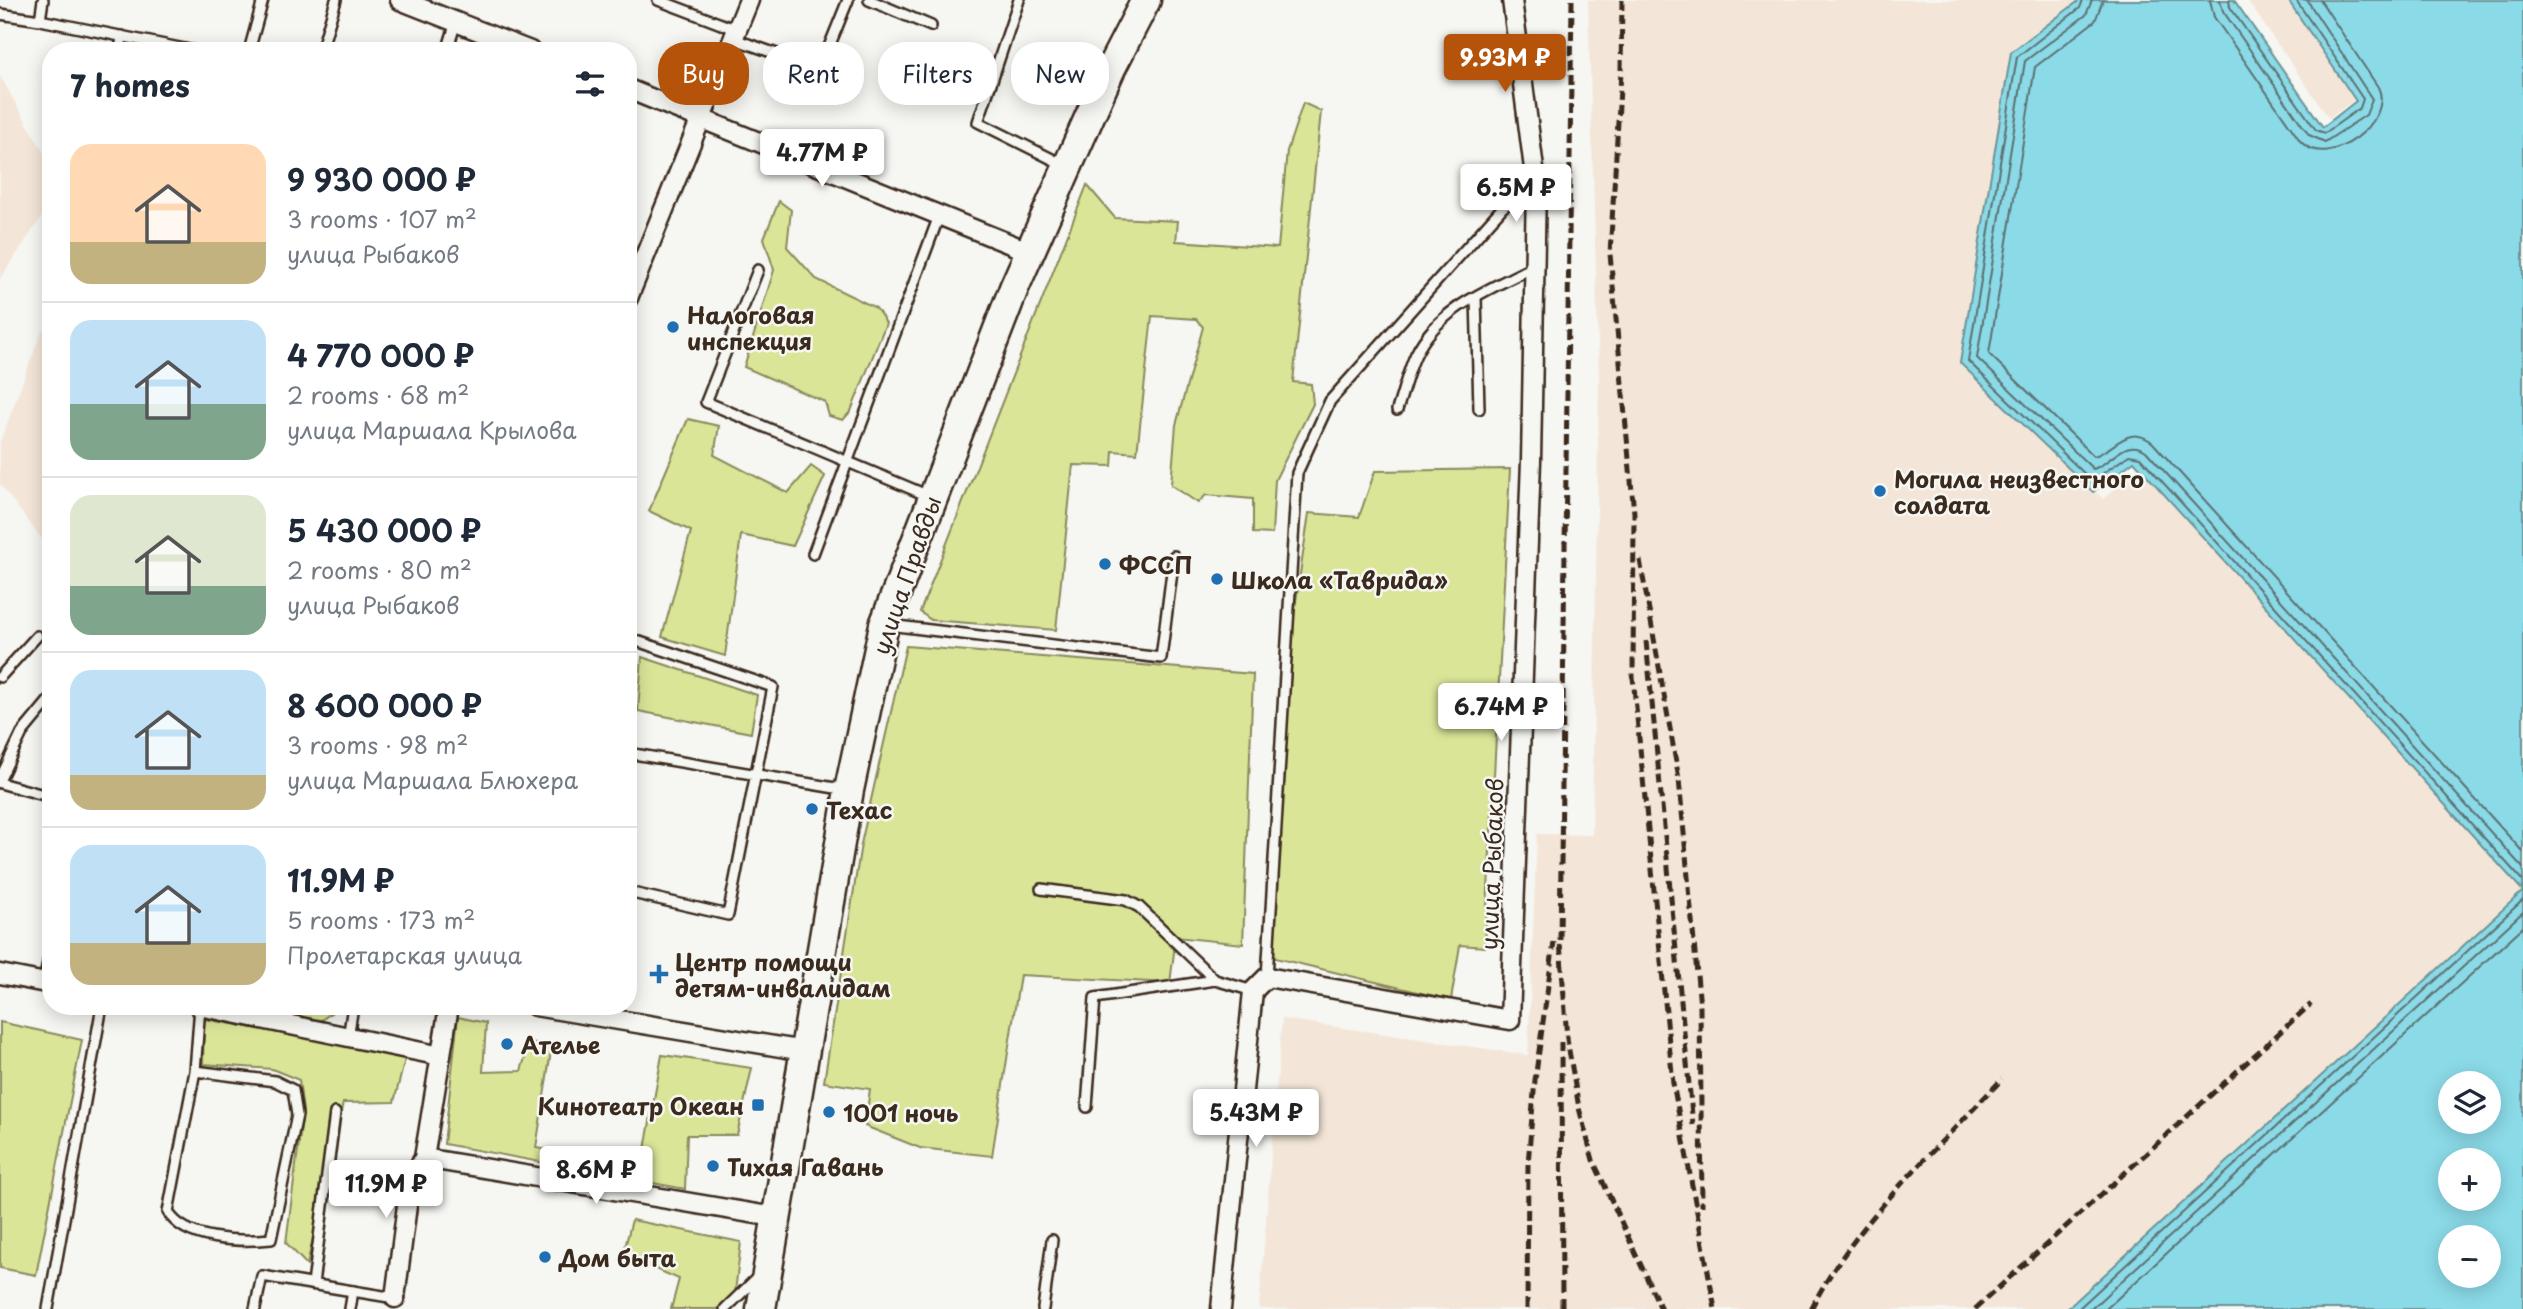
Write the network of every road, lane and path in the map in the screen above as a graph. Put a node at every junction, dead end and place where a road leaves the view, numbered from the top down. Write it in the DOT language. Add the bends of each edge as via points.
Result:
graph roads {
  1 [pos="43,0"];
  2 [pos="264,0"];
  3 [pos="335,0"];
  4 [pos="400,0"];
  5 [pos="658,0"];
  6 [pos="749,0"];
  7 [pos="848,0"];
  8 [pos="869,0"];
  9 [pos="1019,0"];
  10 [pos="1146,0"];
  11 [pos="1512,0"];
  12 [pos="0,14"];
  13 [pos="40,20"];
  14 [pos="456,22"];
  15 [pos="931,26"];
  16 [pos="735,35"];
  17 [pos="122,36"];
  18 [pos="121,42"];
  19 [pos="151,42"];
  20 [pos="252,42"];
  21 [pos="323,42"];
  22 [pos="450,42"];
  23 [pos="507,42"];
  24 [pos="637,93"];
  25 [pos="702,118"];
  26 [pos="1068,166"];
  27 [pos="1536,184"];
  28 [pos="939,216"];
  29 [pos="1030,252"];
  30 [pos="1535,266"];
  31 [pos="758,270"];
  32 [pos="637,276"];
  33 [pos="1476,296"];
  34 [pos="1479,409"];
  35 [pos="1397,410"];
  36 [pos="847,463"];
  37 [pos="933,498"];
  38 [pos="813,554"];
  39 [pos="1174,556"];
  40 [pos="884,625"];
  41 [pos="37,636"];
  42 [pos="637,641"];
  43 [pos="0,677"];
  44 [pos="42,709"];
  45 [pos="637,754"];
  46 [pos="756,774"];
  47 [pos="0,781"];
  48 [pos="849,790"];
  49 [pos="42,794"];
  50 [pos="1041,889"];
  51 [pos="637,894"];
  52 [pos="0,974"];
  53 [pos="1268,977"];
  54 [pos="1215,980"];
  55 [pos="42,982"];
  56 [pos="1253,990"];
  57 [pos="100,1015"];
  58 [pos="199,1015"];
  59 [pos="275,1015"];
  60 [pos="352,1015"];
  61 [pos="448,1015"];
  62 [pos="589,1015"];
  63 [pos="348,1038"];
  64 [pos="804,1051"];
  65 [pos="441,1056"];
  66 [pos="195,1071"];
  67 [pos="1087,1107"];
  68 [pos="335,1113"];
  69 [pos="424,1158"];
  70 [pos="774,1217"];
  71 [pos="1052,1240"];
  72 [pos="768,1268"];
  73 [pos="313,1284"];
  74 [pos="353,1291"];
  75 [pos="395,1298"];
  76 [pos="48,1309"];
  77 [pos="255,1309"];
  78 [pos="350,1309"];
  79 [pos="725,1309"];
  80 [pos="761,1309"];
  81 [pos="1043,1309"];
  82 [pos="1221,1309"];
  1 -- 13 [label="lane"];
  2 -- 20 [label="lane"];
  3 -- 21 [label="lane"];
  4 -- 14 [label="street"];
  5 -- 16 [label="lane"];
  6 -- 16 [label="street"];
  7 -- 16 [label="lane" via="820,69"];
  8 -- 15 [label="lane"];
  9 -- 26 [label="lane" via="978,122"];
  10 -- 26 [label="main road, улица Правды"];
  11 -- 27 [label="street, улица Рыбаков"];
  12 -- 13 [label="lane"];
  13 -- 17 [label="lane"];
  14 -- 22 [label="lane"];
  14 -- 23 [label="street"];
  16 -- 25 [label="street"];
  17 -- 18 [label="lane"];
  17 -- 19 [label="lane"];
  24 -- 25 [label="street"];
  25 -- 28 [label="street"];
  25 -- 32 [label="street"];
  26 -- 29 [label="main road, улица Правды"];
  27 -- 30 [label="street, улица Рыбаков"];
  27 -- 53 [label="lane" via="1503,207 1330,401 1297,473"];
  28 -- 29 [label="street"];
  28 -- 36 [label="lane"];
  29 -- 37 [label="main road, улица Правды"];
  30 -- 33 [label="lane"];
  30 -- 53 [label="street, улица Рыбаков" via="1510,1020"];
  31 -- 36 [label="lane" via="706,402"];
  33 -- 34 [label="lane"];
  33 -- 35 [label="lane" via="1436,323 1416,354"];
  36 -- 37 [label="lane"];
  36 -- 38 [label="lane"];
  37 -- 40 [label="main road, улица Правды"];
  39 -- 40 [label="lane" via="1161,658"];
  40 -- 48 [label="main road, улица Правды"];
  41 -- 43 [label="lane"];
  42 -- 46 [label="lane" via="773,687"];
  44 -- 47 [label="lane" via="22,733"];
  45 -- 46 [label="lane"];
  46 -- 48 [label="lane"];
  46 -- 51 [label="lane" via="727,915"];
  47 -- 49 [label="lane"];
  48 -- 64 [label="main road, улица Правды"];
  50 -- 54 [label="lane" via="1126,900"];
  52 -- 55 [label="street"];
  53 -- 56 [label="street"];
  54 -- 56 [label="lane"];
  54 -- 67 [label="lane" via="1095,998"];
  56 -- 82 [label="street"];
  57 -- 76 [label="lane"];
  58 -- 66 [label="lane"];
  59 -- 63 [label="street"];
  60 -- 63 [label="lane"];
  61 -- 65 [label="street"];
  62 -- 64 [label="street"];
  63 -- 65 [label="street"];
  64 -- 70 [label="main road, улица Правды"];
  65 -- 69 [label="street"];
  66 -- 66 [label="lane" via="168,1212 174,1223 186,1230 236,1239 271,1239 297,1115 293,1090 275,1081"];
  68 -- 73 [label="lane"];
  69 -- 70 [label="street"];
  69 -- 75 [label="street" via="410,1181"];
  70 -- 72 [label="main road, улица Правды"];
  71 -- 81 [label="lane"];
  72 -- 79 [label="lane"];
  72 -- 80 [label="main road, улица Правды"];
  73 -- 74 [label="lane"];
  73 -- 77 [label="lane" via="261,1276"];
  74 -- 75 [label="lane"];
  74 -- 78 [label="lane"];
}
